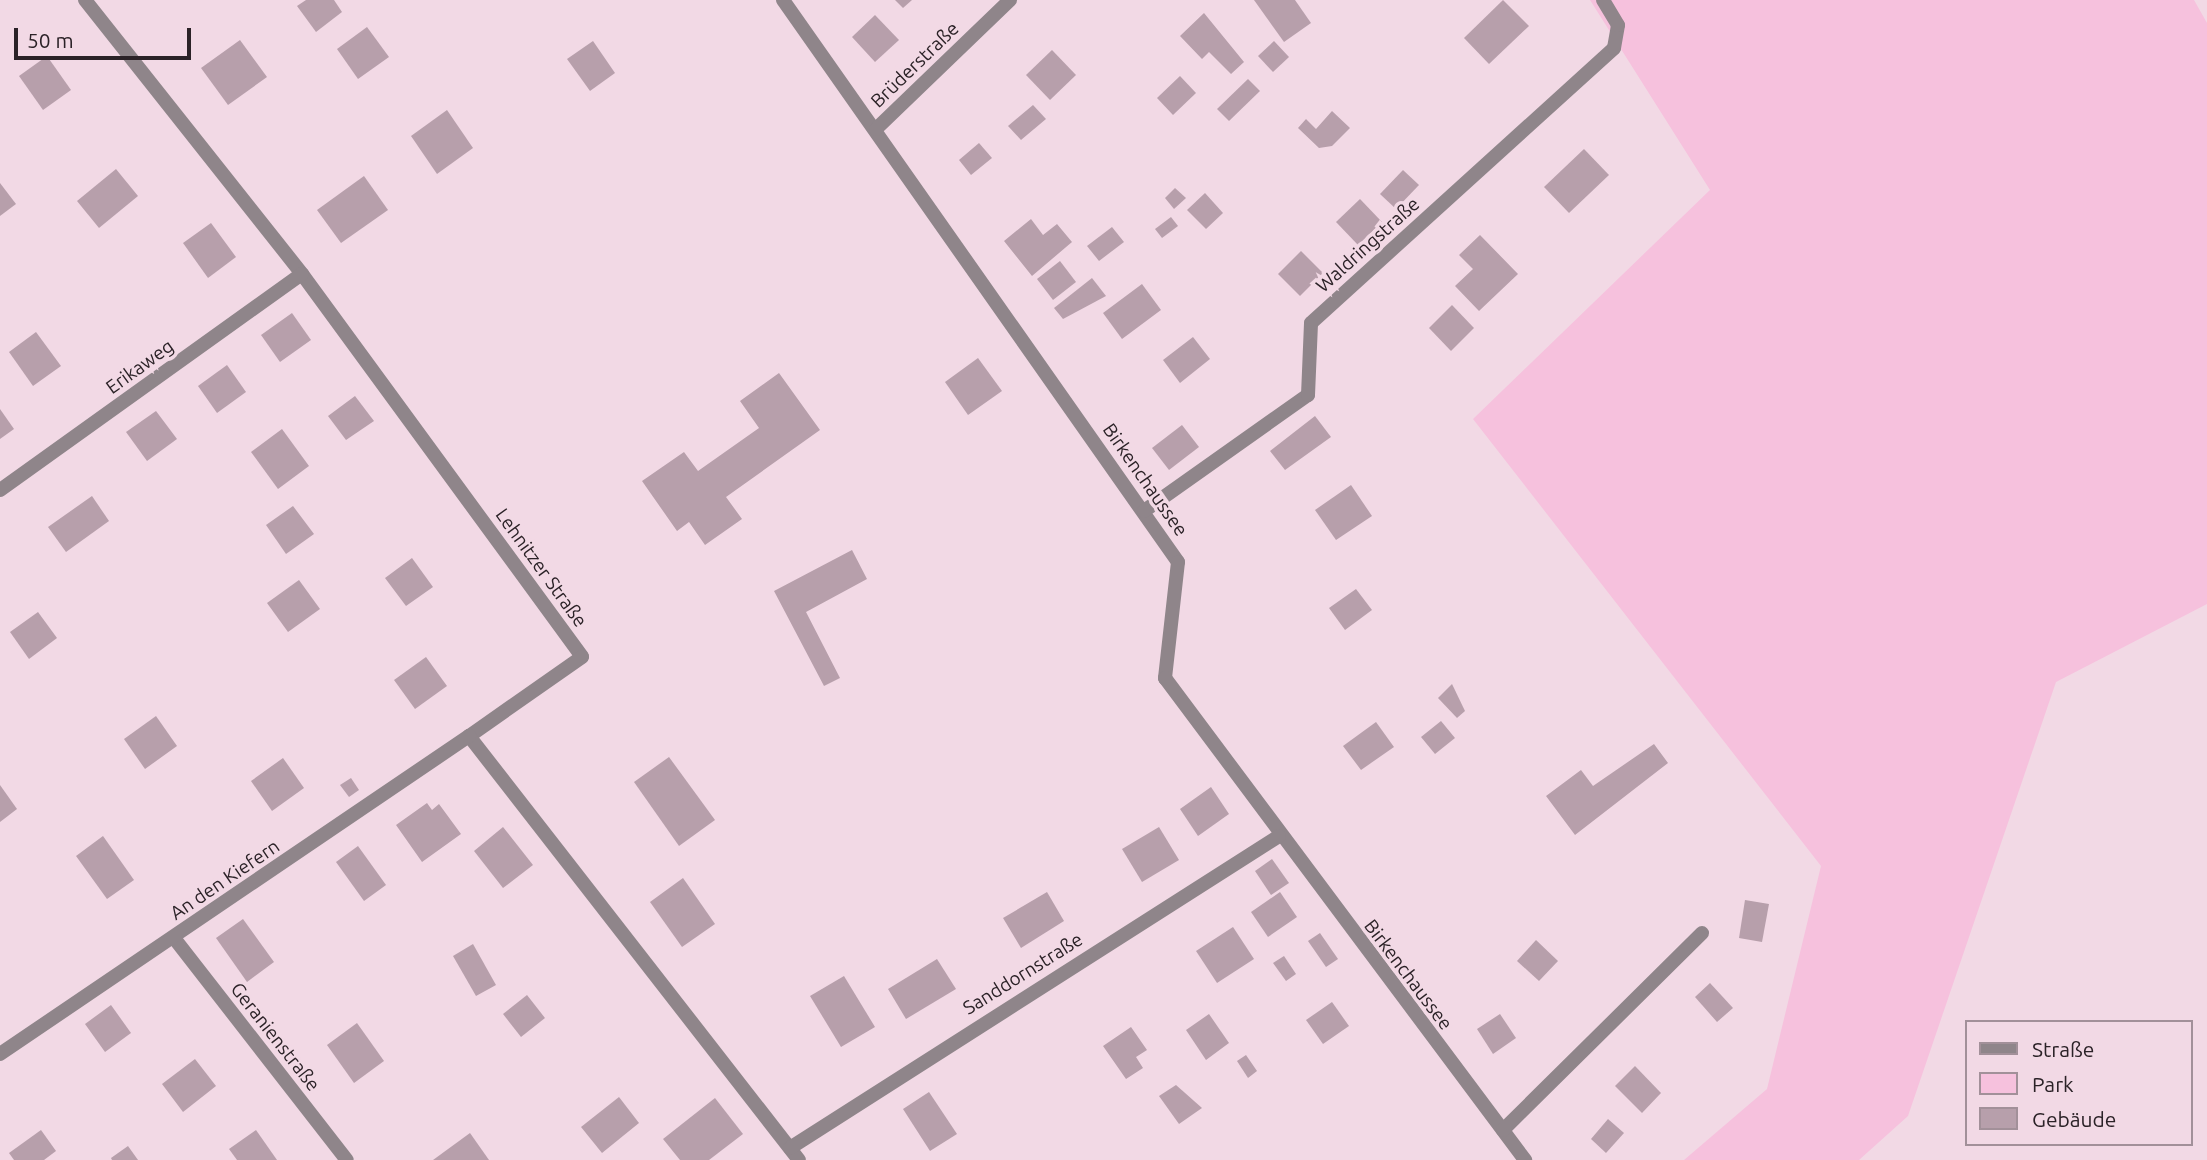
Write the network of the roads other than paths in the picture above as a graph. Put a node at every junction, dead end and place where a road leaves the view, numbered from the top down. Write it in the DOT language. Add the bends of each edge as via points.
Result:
graph roads {
  1 [pos="85,0"];
  2 [pos="783,0"];
  3 [pos="1010,0"];
  4 [pos="1603,0"];
  5 [pos="876,129"];
  6 [pos="302,274"];
  7 [pos="0,490"];
  8 [pos="1144,510"];
  9 [pos="470,736"];
  10 [pos="1279,836"];
  11 [pos="1702,933"];
  12 [pos="174,938"];
  13 [pos="0,1054"];
  14 [pos="1503,1130"];
  15 [pos="794,1154"];
  16 [pos="346,1160"];
  17 [pos="1525,1160"];
  1 -- 6 [label="street, Lehnitzer Straße"];
  2 -- 5 [label="street, Birkenchaussee"];
  3 -- 5 [label="street, Brüderstraße"];
  4 -- 8 [label="street, Waldringstraße" via="1618,25 1614,48 1311,323 1308,395"];
  5 -- 8 [label="street, Birkenchaussee"];
  6 -- 7 [label="street, Erikaweg"];
  6 -- 9 [label="street, Lehnitzer Straße" via="582,657"];
  8 -- 10 [label="street, Birkenchaussee" via="1178,562 1165,678"];
  9 -- 12 [label="street, An den Kiefern"];
  9 -- 15 [label="street"];
  10 -- 14 [label="street, Birkenchaussee"];
  10 -- 15 [label="street, Sanddornstraße"];
  11 -- 14 [label="street"];
  12 -- 13 [label="street, An den Kiefern"];
  12 -- 16 [label="street, Geranienstraße"];
  14 -- 17 [label="street, Birkenchaussee"];
}
